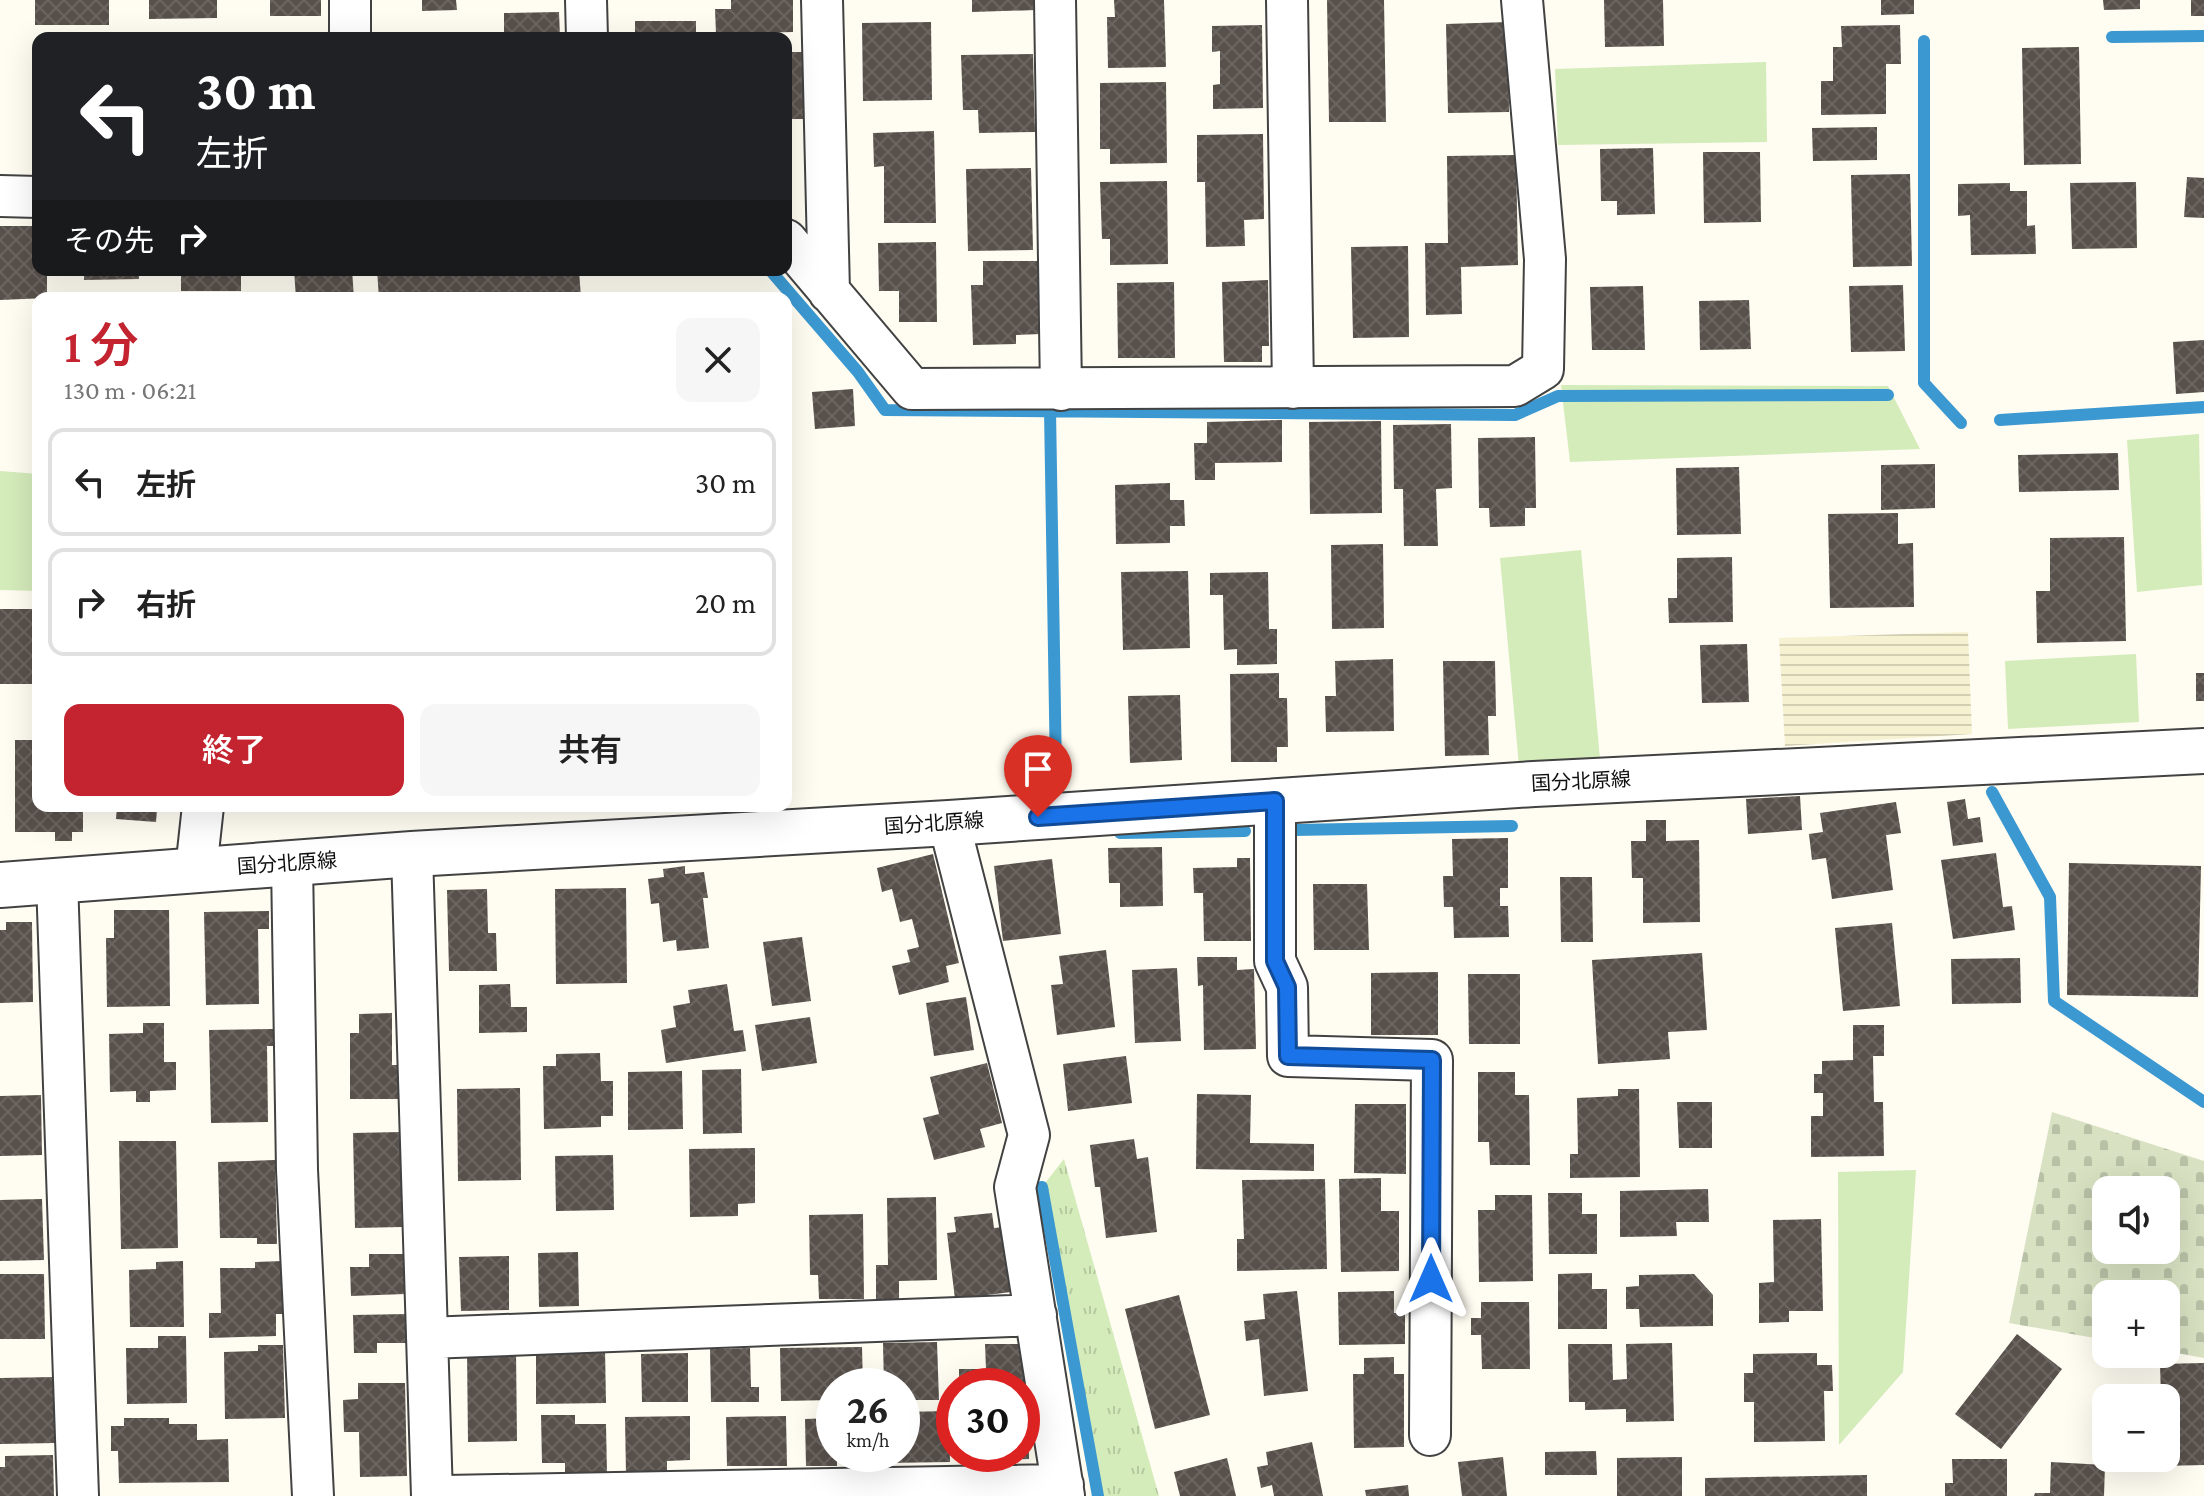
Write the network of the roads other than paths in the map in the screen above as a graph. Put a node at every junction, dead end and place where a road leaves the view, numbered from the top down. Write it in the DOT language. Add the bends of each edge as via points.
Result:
graph roads {
  1 [pos="350,0"];
  2 [pos="586,0"];
  3 [pos="822,0"];
  4 [pos="1055,0"];
  5 [pos="1287,0"];
  6 [pos="1522,0"];
  7 [pos="350,32"];
  8 [pos="587,32"];
  9 [pos="0,196"];
  10 [pos="32,197"];
  11 [pos="792,247"];
  12 [pos="829,292"];
  13 [pos="1293,388"];
  14 [pos="1061,390"];
  15 [pos="2204,751"];
  16 [pos="1275,801"];
  17 [pos="202,812"];
  18 [pos="949,823"];
  19 [pos="412,854"];
  20 [pos="292,863"];
  21 [pos="196,870"];
  22 [pos="57,880"];
  23 [pos="0,885"];
  24 [pos="1036,1315"];
  25 [pos="427,1338"];
  26 [pos="1430,1435"];
  27 [pos="1064,1490"];
  28 [pos="78,1496"];
  29 [pos="313,1496"];
  30 [pos="432,1496"];
  31 [pos="446,1496"];
  1 -- 7 [label="street"];
  2 -- 8 [label="street"];
  3 -- 12 [label="street"];
  4 -- 14 [label="street"];
  5 -- 13 [label="street"];
  6 -- 13 [label="street" via="1545,259 1543,369 1515,386"];
  9 -- 10 [label="street"];
  11 -- 12 [label="street"];
  12 -- 14 [label="street" via="912,389"];
  13 -- 14 [label="street"];
  15 -- 16 [label="street, 国分北原線" via="1724,772"];
  16 -- 18 [label="street, 国分北原線"];
  16 -- 26 [label="street" via="1275,961 1287,987 1288,1056 1432,1060"];
  17 -- 21 [label="street"];
  18 -- 19 [label="street, 国分北原線"];
  18 -- 24 [label="street" via="1029,1135 1015,1187"];
  19 -- 20 [label="street, 国分北原線"];
  19 -- 25 [label="street"];
  20 -- 21 [label="street, 国分北原線"];
  20 -- 29 [label="street" via="297,1170"];
  21 -- 22 [label="street, 国分北原線"];
  22 -- 23 [label="street, 国分北原線"];
  22 -- 28 [label="street"];
  24 -- 25 [label="street"];
  24 -- 27 [label="street"];
  25 -- 30 [label="street"];
  27 -- 31 [label="street"];
}
